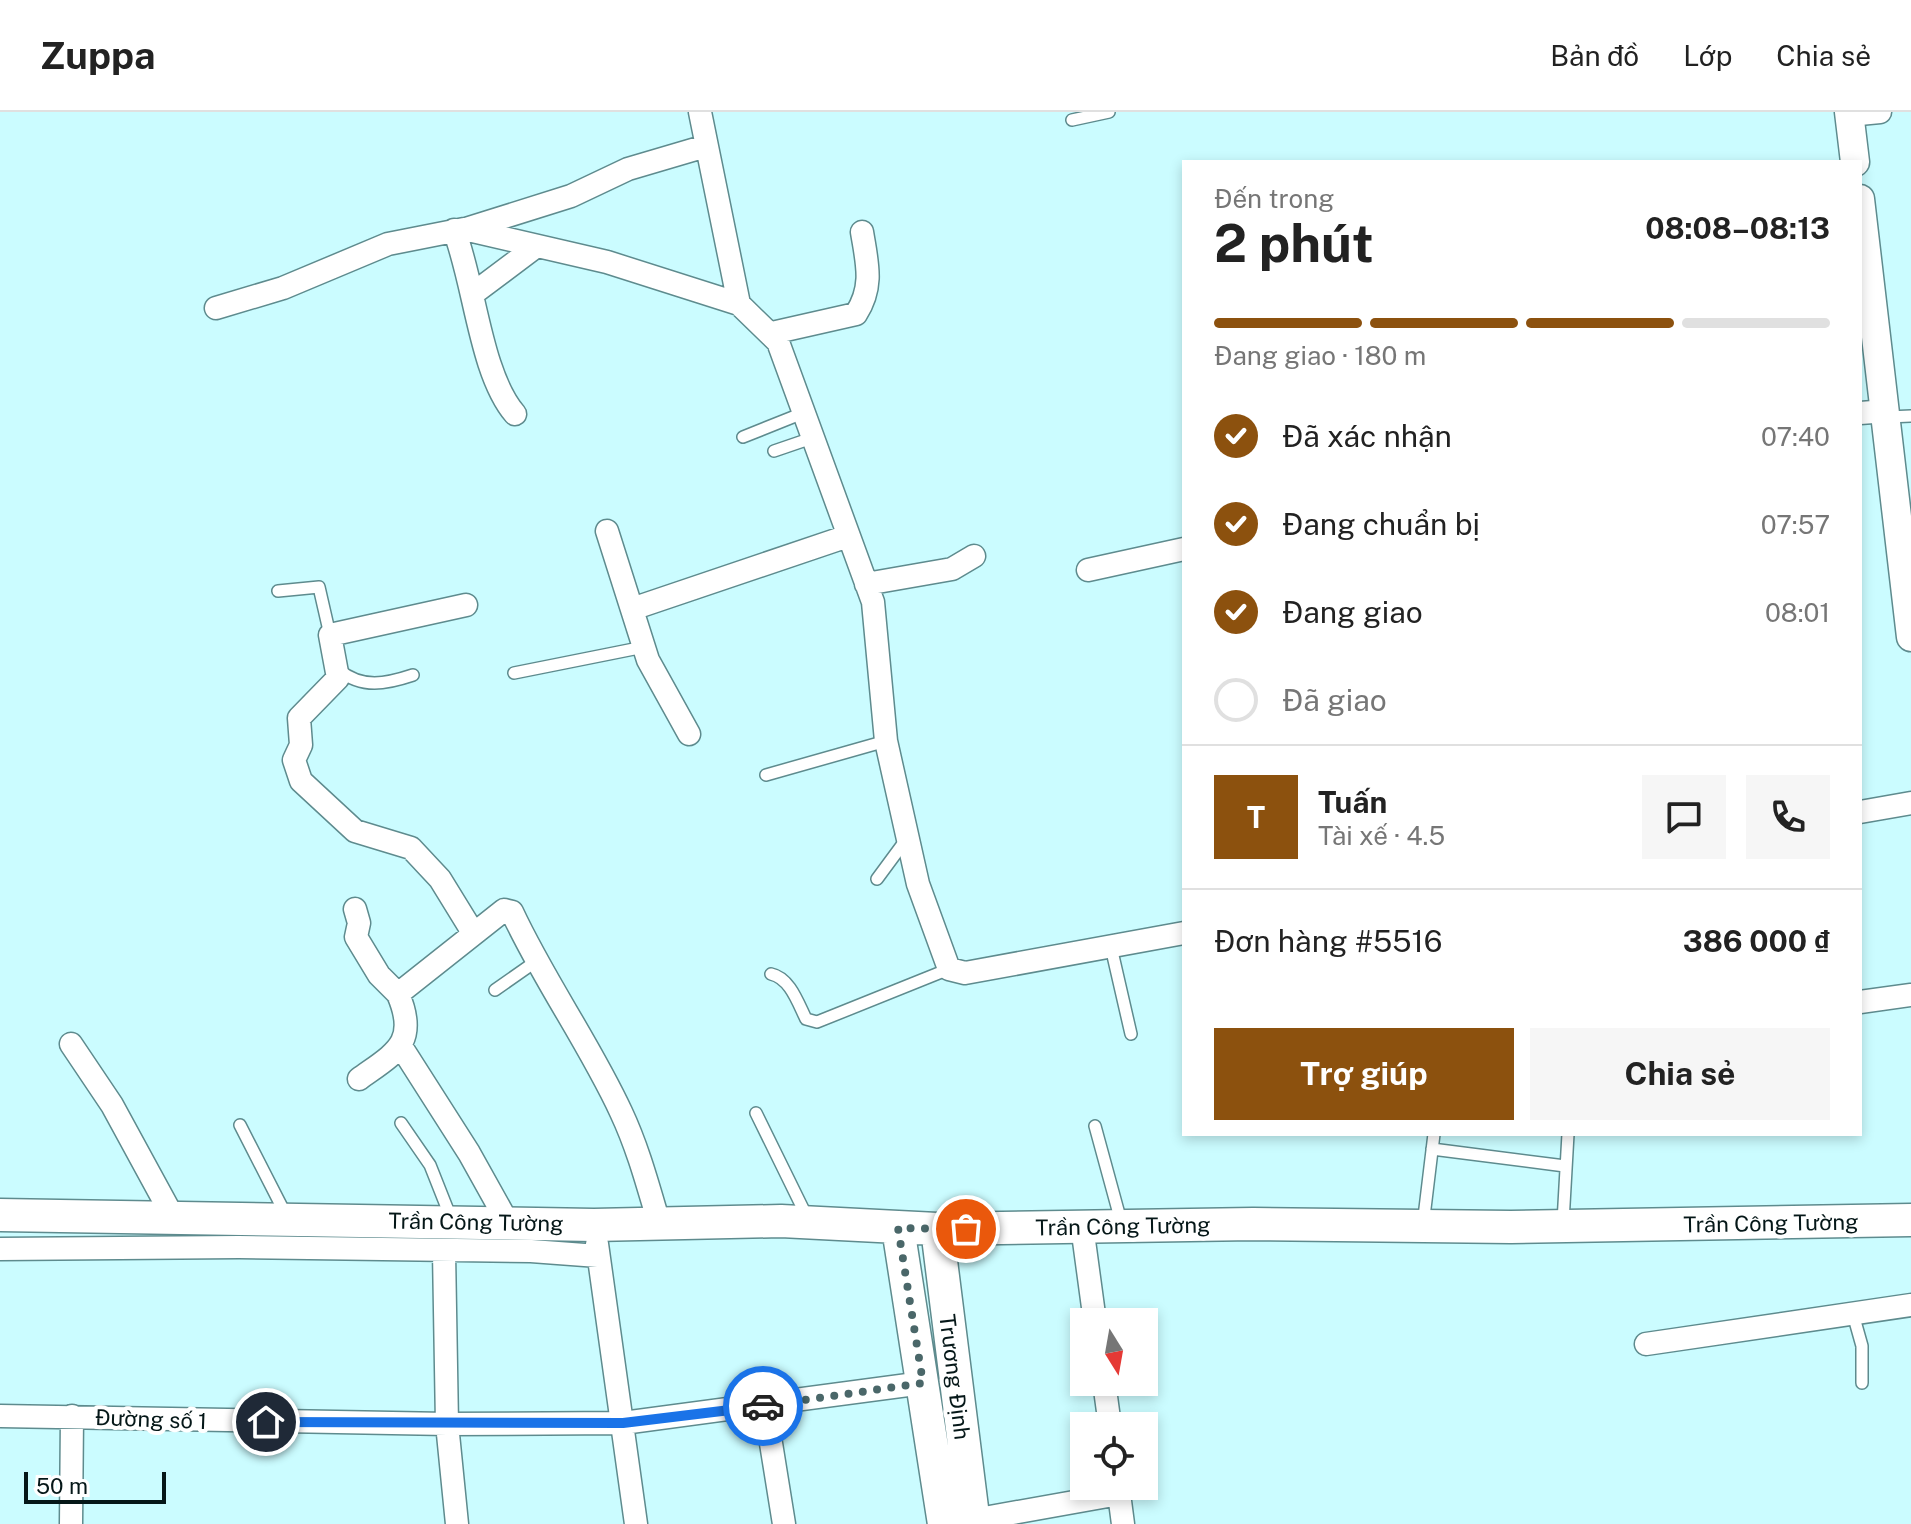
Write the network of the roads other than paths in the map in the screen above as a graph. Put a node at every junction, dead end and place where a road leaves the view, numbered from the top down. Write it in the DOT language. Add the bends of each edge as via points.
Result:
graph roads {
  1 [pos="700,112"];
  2 [pos="1109,112"];
  3 [pos="1880,112"];
  4 [pos="1849,113"];
  5 [pos="1072,120"];
  6 [pos="706,146"];
  7 [pos="1855,160"];
  8 [pos="1862,216"];
  9 [pos="459,230"];
  10 [pos="862,232"];
  11 [pos="534,248"];
  12 [pos="474,293"];
  13 [pos="739,304"];
  14 [pos="216,308"];
  15 [pos="772,333"];
  16 [pos="803,413"];
  17 [pos="515,414"];
  18 [pos="1886,414"];
  19 [pos="743,437"];
  20 [pos="812,438"];
  21 [pos="774,451"];
  22 [pos="607,531"];
  23 [pos="848,536"];
  24 [pos="1182,549"];
  25 [pos="974,556"];
  26 [pos="1907,565"];
  27 [pos="1088,570"];
  28 [pos="866,584"];
  29 [pos="278,591"];
  30 [pos="466,605"];
  31 [pos="632,609"];
  32 [pos="330,635"];
  33 [pos="1911,637"];
  34 [pos="644,647"];
  35 [pos="339,670"];
  36 [pos="514,673"];
  37 [pos="413,675"];
  38 [pos="689,734"];
  39 [pos="886,741"];
  40 [pos="766,775"];
  41 [pos="1911,803"];
  42 [pos="1862,812"];
  43 [pos="908,836"];
  44 [pos="877,879"];
  45 [pos="355,909"];
  46 [pos="472,931"];
  47 [pos="1182,933"];
  48 [pos="1111,947"];
  49 [pos="535,962"];
  50 [pos="949,969"];
  51 [pos="771,974"];
  52 [pos="495,990"];
  53 [pos="398,994"];
  54 [pos="1911,995"];
  55 [pos="1862,1002"];
  56 [pos="1131,1034"];
  57 [pos="71,1044"];
  58 [pos="402,1048"];
  59 [pos="359,1079"];
  60 [pos="756,1113"];
  61 [pos="401,1123"];
  62 [pos="240,1125"];
  63 [pos="1095,1126"];
  64 [pos="1434,1136"];
  65 [pos="1568,1136"];
  66 [pos="1432,1149"];
  67 [pos="1565,1166"];
  68 [pos="2,1212"];
  69 [pos="173,1217"];
  70 [pos="288,1219"];
  71 [pos="1911,1220"];
  72 [pos="508,1223"];
  73 [pos="659,1223"];
  74 [pos="810,1223"];
  75 [pos="594,1225"];
  76 [pos="1123,1225"];
  77 [pos="1082,1226"];
  78 [pos="1422,1226"];
  79 [pos="1563,1227"];
  80 [pos="898,1228"];
  81 [pos="937,1229"];
  82 [pos="448,1237"];
  83 [pos="0,1249"];
  84 [pos="598,1256"];
  85 [pos="1911,1305"];
  86 [pos="1093,1308"];
  87 [pos="1853,1314"];
  88 [pos="1646,1344"];
  89 [pos="923,1383"];
  90 [pos="1862,1383"];
  91 [pos="765,1406"];
  92 [pos="0,1416"];
  93 [pos="72,1416"];
  94 [pos="623,1423"];
  95 [pos="447,1424"];
  96 [pos="1071,1500"];
  97 [pos="1119,1500"];
  98 [pos="964,1523"];
  99 [pos="71,1524"];
  100 [pos="457,1524"];
  101 [pos="636,1524"];
  102 [pos="784,1524"];
  103 [pos="1123,1524"];
  1 -- 6 [label="street"];
  2 -- 5 [label="lane"];
  3 -- 4 [label="street"];
  4 -- 7 [label="street"];
  6 -- 9 [label="street"];
  6 -- 13 [label="street"];
  8 -- 18 [label="street"];
  9 -- 11 [label="street"];
  9 -- 12 [label="street"];
  9 -- 14 [label="street" via="388,244 283,288"];
  10 -- 15 [label="street" via="870,278 856,314"];
  11 -- 12 [label="street"];
  11 -- 13 [label="street" via="607,262"];
  12 -- 17 [label="street" via="491,370"];
  13 -- 15 [label="street"];
  15 -- 16 [label="street"];
  16 -- 19 [label="lane"];
  16 -- 20 [label="street"];
  18 -- 26 [label="street"];
  20 -- 21 [label="lane"];
  20 -- 23 [label="street"];
  22 -- 31 [label="street"];
  23 -- 28 [label="street"];
  23 -- 31 [label="street"];
  24 -- 27 [label="street"];
  25 -- 28 [label="street" via="952,569"];
  26 -- 33 [label="street"];
  28 -- 39 [label="street" via="873,602"];
  29 -- 32 [label="lane" via="319,587"];
  30 -- 32 [label="street"];
  31 -- 34 [label="street"];
  32 -- 35 [label="street"];
  34 -- 36 [label="lane"];
  34 -- 38 [label="street"];
  35 -- 37 [label="lane" via="365,683 390,683"];
  35 -- 46 [label="street" via="334,684 299,718 301,745 294,766 301,781 355,831 404,845 440,879"];
  39 -- 40 [label="lane"];
  39 -- 43 [label="street"];
  41 -- 42 [label="street"];
  43 -- 44 [label="lane"];
  43 -- 50 [label="street" via="918,884"];
  45 -- 53 [label="street" via="356,937 379,975"];
  46 -- 49 [label="street" via="504,910 512,912"];
  46 -- 53 [label="street"];
  47 -- 48 [label="street"];
  48 -- 50 [label="street" via="965,973"];
  48 -- 56 [label="lane"];
  49 -- 52 [label="lane"];
  49 -- 73 [label="street" via="621,1111"];
  50 -- 51 [label="lane" via="817,1022 806,1019 789,986"];
  53 -- 58 [label="street" via="407,1027"];
  54 -- 55 [label="street"];
  57 -- 69 [label="street" via="112,1105"];
  58 -- 59 [label="street"];
  58 -- 72 [label="street"];
  60 -- 74 [label="lane"];
  61 -- 82 [label="lane" via="430,1165"];
  62 -- 70 [label="lane"];
  63 -- 76 [label="lane"];
  64 -- 66 [label="lane"];
  65 -- 67 [label="lane"];
  66 -- 67 [label="lane"];
  66 -- 78 [label="lane"];
  67 -- 79 [label="lane"];
  68 -- 69 [label="main road, Trần Công Tường"];
  69 -- 70 [label="main road, Trần Công Tường"];
  70 -- 82 [label="main road, Trần Công Tường"];
  71 -- 79 [label="main road, Trần Công Tường"];
  72 -- 75 [label="main road, Trần Công Tường"];
  72 -- 82 [label="main road, Trần Công Tường"];
  73 -- 74 [label="main road, Trần Công Tường"];
  73 -- 75 [label="main road, Trần Công Tường"];
  74 -- 80 [label="main road, Trần Công Tường"];
  75 -- 84 [label="street"];
  76 -- 77 [label="main road, Trần Công Tường"];
  76 -- 78 [label="main road, Trần Công Tường"];
  77 -- 81 [label="main road, Trần Công Tường"];
  77 -- 86 [label="street"];
  78 -- 79 [label="main road, Trần Công Tường"];
  80 -- 81 [label="main road, Trần Công Tường"];
  80 -- 89 [label="main road, Trương Định"];
  81 -- 98 [label="main road, Trương Định"];
  82 -- 83 [label="street, Trần Công Tường" via="239,1247"];
  82 -- 84 [label="street, Trần Công Tường"];
  82 -- 95 [label="street"];
  84 -- 94 [label="street"];
  85 -- 87 [label="street"];
  87 -- 88 [label="street"];
  87 -- 90 [label="lane" via="1862,1346"];
  89 -- 91 [label="street, Đường số 1"];
  89 -- 98 [label="main road, Trương Định"];
  91 -- 94 [label="street, Đường số 1"];
  91 -- 102 [label="street"];
  92 -- 93 [label="street, Đường số 1"];
  93 -- 95 [label="street, Đường số 1"];
  93 -- 99 [label="street"];
  94 -- 95 [label="street, Đường số 1"];
  94 -- 101 [label="street"];
  95 -- 100 [label="street"];
  96 -- 98 [label="street"];
  97 -- 103 [label="street"];
}
